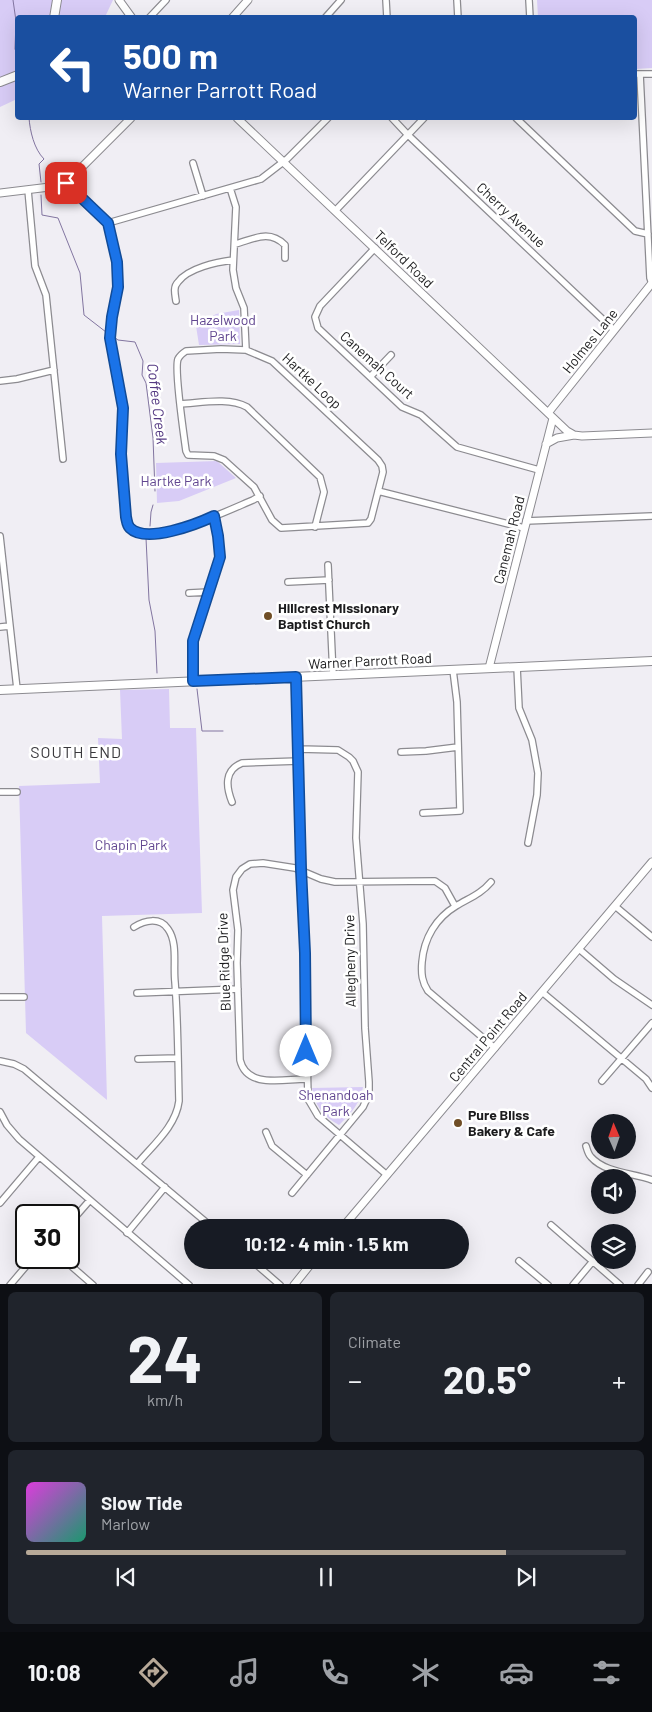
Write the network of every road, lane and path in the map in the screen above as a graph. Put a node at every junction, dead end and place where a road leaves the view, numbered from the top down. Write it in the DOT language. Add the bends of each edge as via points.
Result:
graph roads {
  1 [pos="57,0"];
  2 [pos="119,0"];
  3 [pos="166,0"];
  4 [pos="248,0"];
  5 [pos="341,0"];
  6 [pos="386,0"];
  7 [pos="457,0"];
  8 [pos="529,0"];
  9 [pos="54,15"];
  10 [pos="130,15"];
  11 [pos="152,15"];
  12 [pos="235,15"];
  13 [pos="328,15"];
  14 [pos="387,15"];
  15 [pos="458,15"];
  16 [pos="530,15"];
  17 [pos="638,74"];
  18 [pos="652,74"];
  19 [pos="15,76"];
  20 [pos="0,82"];
  21 [pos="129,120"];
  22 [pos="239,120"];
  23 [pos="326,120"];
  24 [pos="394,120"];
  25 [pos="422,120"];
  26 [pos="518,120"];
  27 [pos="408,134"];
  28 [pos="283,162"];
  29 [pos="193,163"];
  30 [pos="66,183"];
  31 [pos="230,188"];
  32 [pos="28,190"];
  33 [pos="0,193"];
  34 [pos="203,196"];
  35 [pos="335,211"];
  36 [pos="108,223"];
  37 [pos="648,234"];
  38 [pos="235,244"];
  39 [pos="375,248"];
  40 [pos="285,258"];
  41 [pos="233,260"];
  42 [pos="652,284"];
  43 [pos="176,301"];
  44 [pos="614,330"];
  45 [pos="246,350"];
  46 [pos="391,355"];
  47 [pos="54,370"];
  48 [pos="370,377"];
  49 [pos="0,381"];
  50 [pos="180,404"];
  51 [pos="550,416"];
  52 [pos="652,433"];
  53 [pos="574,435"];
  54 [pos="546,444"];
  55 [pos="63,458"];
  56 [pos="539,470"];
  57 [pos="378,491"];
  58 [pos="260,496"];
  59 [pos="214,516"];
  60 [pos="652,516"];
  61 [pos="525,525"];
  62 [pos="315,527"];
  63 [pos="0,536"];
  64 [pos="1,549"];
  65 [pos="328,566"];
  66 [pos="329,580"];
  67 [pos="288,582"];
  68 [pos="209,592"];
  69 [pos="189,593"];
  70 [pos="10,626"];
  71 [pos="0,627"];
  72 [pos="652,661"];
  73 [pos="517,667"];
  74 [pos="490,668"];
  75 [pos="453,670"];
  76 [pos="333,675"];
  77 [pos="296,677"];
  78 [pos="193,681"];
  79 [pos="17,689"];
  80 [pos="0,690"];
  81 [pos="458,747"];
  82 [pos="299,749"];
  83 [pos="401,752"];
  84 [pos="299,761"];
  85 [pos="0,792"];
  86 [pos="17,792"];
  87 [pos="232,802"];
  88 [pos="423,813"];
  89 [pos="528,843"];
  90 [pos="652,862"];
  91 [pos="301,869"];
  92 [pos="491,882"];
  93 [pos="360,883"];
  94 [pos="455,906"];
  95 [pos="615,906"];
  96 [pos="134,928"];
  97 [pos="652,936"];
  98 [pos="579,949"];
  99 [pos="238,989"];
  100 [pos="176,991"];
  101 [pos="542,992"];
  102 [pos="137,993"];
  103 [pos="0,997"];
  104 [pos="24,997"];
  105 [pos="652,1005"];
  106 [pos="652,1023"];
  107 [pos="495,1048"];
  108 [pos="178,1058"];
  109 [pos="138,1059"];
  110 [pos="622,1059"];
  111 [pos="0,1061"];
  112 [pos="306,1079"];
  113 [pos="602,1081"];
  114 [pos="652,1088"];
  115 [pos="0,1112"];
  116 [pos="266,1132"];
  117 [pos="341,1135"];
  118 [pos="586,1146"];
  119 [pos="39,1156"];
  120 [pos="138,1163"];
  121 [pos="307,1175"];
  122 [pos="387,1175"];
  123 [pos="652,1180"];
  124 [pos="166,1187"];
  125 [pos="292,1193"];
  126 [pos="90,1200"];
  127 [pos="0,1203"];
  128 [pos="80,1211"];
  129 [pos="203,1219"];
  130 [pos="350,1219"];
  131 [pos="550,1225"];
  132 [pos="127,1233"];
  133 [pos="591,1259"];
  134 [pos="520,1261"];
  135 [pos="591,1263"];
  136 [pos="23,1269"];
  137 [pos="75,1269"];
  138 [pos="262,1269"];
  139 [pos="306,1269"];
  140 [pos="602,1269"];
  141 [pos="648,1272"];
  142 [pos="10,1284"];
  143 [pos="93,1284"];
  144 [pos="189,1284"];
  145 [pos="280,1284"];
  146 [pos="294,1284"];
  147 [pos="548,1284"];
  148 [pos="573,1284"];
  149 [pos="620,1284"];
  150 [pos="638,1284"];
  1 -- 9 [label="main road"];
  2 -- 10 [label="street"];
  3 -- 11 [label="street"];
  4 -- 12 [label="street"];
  5 -- 13 [label="street"];
  6 -- 14 [label="street"];
  7 -- 15 [label="street"];
  8 -- 16 [label="street"];
  17 -- 18 [label="street"];
  17 -- 37 [label="street"];
  19 -- 20 [label="main road"];
  21 -- 30 [label="street"];
  22 -- 28 [label="street, Telford Road"];
  23 -- 28 [label="street"];
  24 -- 27 [label="street, Cherry Avenue"];
  25 -- 27 [label="street"];
  26 -- 37 [label="street" via="635,232"];
  27 -- 35 [label="street"];
  27 -- 44 [label="street, Cherry Avenue"];
  28 -- 31 [label="street" via="261,179"];
  28 -- 35 [label="street, Telford Road"];
  29 -- 34 [label="street"];
  30 -- 32 [label="street"];
  30 -- 36 [label="street"];
  31 -- 34 [label="street"];
  31 -- 38 [label="street" via="236,207"];
  32 -- 33 [label="street"];
  32 -- 47 [label="street" via="34,262 46,295"];
  34 -- 36 [label="street"];
  35 -- 39 [label="street, Telford Road"];
  36 -- 59 [label="street" via="118,272 110,338 123,408 121,454 128,525 140,533 166,532"];
  37 -- 42 [label="street"];
  38 -- 40 [label="street" via="274,236 284,245"];
  38 -- 41 [label="street"];
  39 -- 48 [label="street, Canemah Court" via="320,306 315,317 318,328"];
  39 -- 51 [label="street, Telford Road"];
  41 -- 43 [label="street" via="212,264 185,276 177,282 174,291"];
  41 -- 45 [label="street" via="235,281 244,308"];
  42 -- 44 [label="street, Holmes Lane"];
  44 -- 51 [label="street, Holmes Lane"];
  45 -- 50 [label="street, Hartke Loop" via="189,351 182,354 177,366"];
  45 -- 57 [label="street, Hartke Loop" via="279,366 378,460 383,469"];
  46 -- 48 [label="street"];
  47 -- 49 [label="street"];
  47 -- 55 [label="street"];
  48 -- 56 [label="street, Canemah Court" via="402,407 421,415 457,447"];
  50 -- 58 [label="street, Hartke Loop" via="188,455 214,456 224,460"];
  50 -- 62 [label="street" via="235,402 246,407 320,477 324,492"];
  51 -- 53 [label="street, Telford Road"];
  51 -- 54 [label="street, Canemah Road"];
  52 -- 53 [label="street"];
  53 -- 54 [label="street"];
  54 -- 56 [label="street, Canemah Road"];
  56 -- 61 [label="street, Canemah Road"];
  57 -- 61 [label="street"];
  57 -- 62 [label="street, Hartke Loop" via="368,523"];
  58 -- 59 [label="street"];
  58 -- 62 [label="street, Hartke Loop" via="278,526"];
  59 -- 68 [label="street" via="220,557"];
  60 -- 61 [label="street"];
  61 -- 74 [label="street, Canemah Road"];
  63 -- 64 [label="street"];
  64 -- 70 [label="street"];
  65 -- 66 [label="street"];
  66 -- 67 [label="street"];
  66 -- 76 [label="street"];
  68 -- 69 [label="street"];
  68 -- 78 [label="street" via="193,641"];
  70 -- 71 [label="street"];
  70 -- 79 [label="street"];
  72 -- 73 [label="main road, Warner Parrott Road"];
  73 -- 74 [label="main road, Warner Parrott Road"];
  73 -- 89 [label="street" via="519,708 532,740 538,773"];
  74 -- 75 [label="main road, Warner Parrott Road"];
  75 -- 76 [label="main road, Warner Parrott Road"];
  75 -- 81 [label="street"];
  76 -- 77 [label="main road, Warner Parrott Road"];
  77 -- 78 [label="main road, Warner Parrott Road"];
  77 -- 82 [label="street"];
  78 -- 79 [label="main road, Warner Parrott Road"];
  79 -- 80 [label="main road, Warner Parrott Road"];
  81 -- 83 [label="street"];
  81 -- 88 [label="street" via="460,811"];
  82 -- 84 [label="street"];
  82 -- 93 [label="street, Allegheny Drive" via="338,750 349,756 356,766 359,778 356,827"];
  84 -- 87 [label="street" via="236,765 228,777"];
  84 -- 91 [label="street"];
  85 -- 86 [label="street"];
  90 -- 95 [label="street, Central Point Road"];
  91 -- 93 [label="street, Blue Ridge Drive" via="328,881"];
  91 -- 99 [label="street, Blue Ridge Drive" via="256,863 242,869 236,877 233,890 238,930"];
  91 -- 112 [label="street"];
  92 -- 94 [label="street" via="478,895"];
  93 -- 94 [label="street, Blue Ridge Drive" via="435,881 445,888"];
  93 -- 117 [label="street, Allegheny Drive" via="369,1089 363,1106"];
  94 -- 107 [label="street" via="428,936 423,953 423,982 428,991"];
  95 -- 97 [label="street"];
  95 -- 98 [label="street, Central Point Road"];
  96 -- 100 [label="street" via="141,923 158,921 168,929 174,943"];
  98 -- 101 [label="street, Central Point Road"];
  98 -- 105 [label="street"];
  99 -- 100 [label="street"];
  99 -- 112 [label="street, Blue Ridge Drive" via="240,1060 244,1071 258,1080"];
  100 -- 102 [label="street"];
  100 -- 108 [label="street"];
  101 -- 107 [label="street, Central Point Road"];
  101 -- 110 [label="street"];
  103 -- 104 [label="street"];
  106 -- 110 [label="street"];
  107 -- 122 [label="street, Central Point Road"];
  108 -- 109 [label="street"];
  108 -- 120 [label="street" via="176,1116"];
  110 -- 113 [label="street"];
  110 -- 114 [label="street"];
  111 -- 120 [label="street" via="24,1069"];
  112 -- 117 [label="street" via="312,1108"];
  115 -- 119 [label="street" via="12,1132"];
  116 -- 121 [label="street" via="272,1146"];
  117 -- 121 [label="street, Allegheny Drive"];
  117 -- 122 [label="street"];
  118 -- 123 [label="street" via="590,1157 599,1163"];
  119 -- 126 [label="street"];
  119 -- 127 [label="street"];
  120 -- 124 [label="street"];
  121 -- 125 [label="street, Allegheny Drive"];
  122 -- 130 [label="street, Central Point Road"];
  124 -- 129 [label="street"];
  124 -- 132 [label="street"];
  126 -- 128 [label="street"];
  126 -- 132 [label="street"];
  131 -- 133 [label="street"];
  132 -- 144 [label="street"];
  134 -- 147 [label="street"];
  135 -- 148 [label="street"];
  136 -- 142 [label="street"];
  137 -- 143 [label="street"];
  138 -- 145 [label="street"];
  139 -- 146 [label="street"];
  140 -- 149 [label="street"];
  141 -- 150 [label="street"];
}
